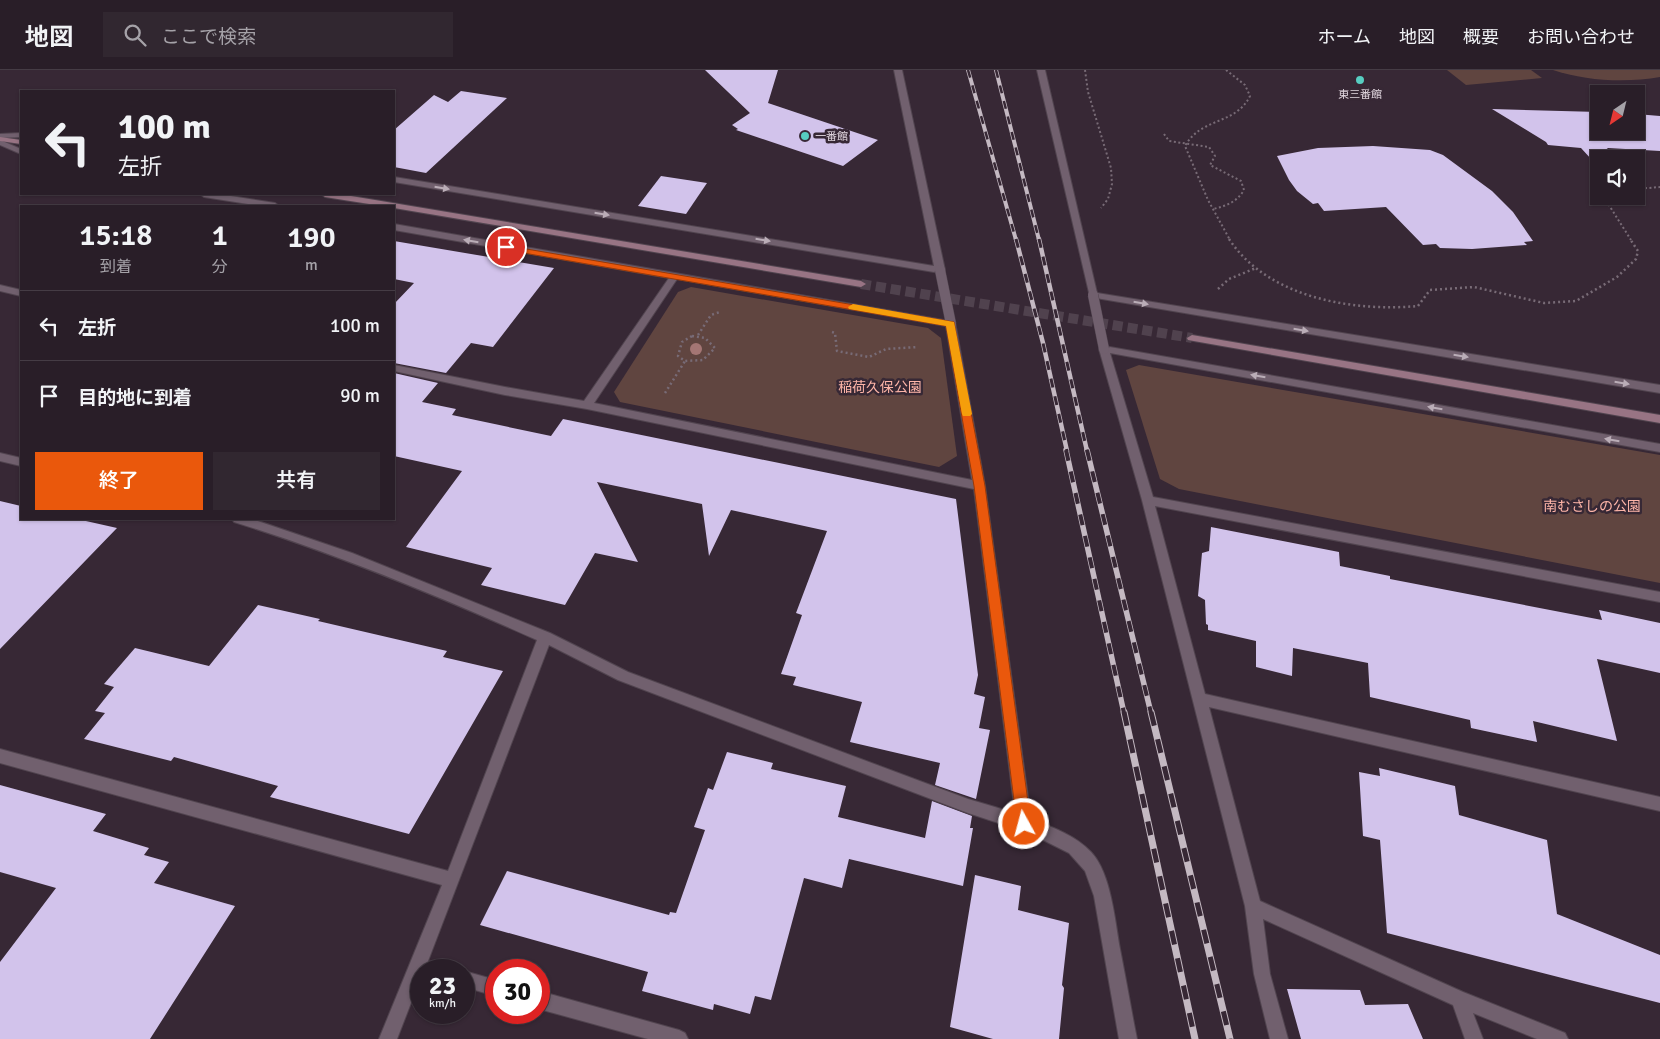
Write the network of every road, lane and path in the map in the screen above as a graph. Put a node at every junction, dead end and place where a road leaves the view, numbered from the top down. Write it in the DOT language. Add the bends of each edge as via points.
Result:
graph roads {
  1 [pos="898,70"];
  2 [pos="1040,70"];
  3 [pos="1085,70"];
  4 [pos="1226,70"];
  5 [pos="1164,134"];
  6 [pos="20,135"];
  7 [pos="0,139"];
  8 [pos="20,142"];
  9 [pos="1186,143"];
  10 [pos="20,151"];
  11 [pos="395,180"];
  12 [pos="1660,188"];
  13 [pos="1645,189"];
  14 [pos="210,195"];
  15 [pos="331,195"];
  16 [pos="269,205"];
  17 [pos="391,205"];
  18 [pos="1608,205"];
  19 [pos="395,206"];
  20 [pos="1214,208"];
  21 [pos="1077,219"];
  22 [pos="395,227"];
  23 [pos="1256,268"];
  24 [pos="940,270"];
  25 [pos="674,277"];
  26 [pos="861,284"];
  27 [pos="0,288"];
  28 [pos="20,293"];
  29 [pos="1093,295"];
  30 [pos="726,312"];
  31 [pos="1200,313"];
  32 [pos="951,327"];
  33 [pos="825,331"];
  34 [pos="698,335"];
  35 [pos="1192,338"];
  36 [pos="1104,349"];
  37 [pos="685,361"];
  38 [pos="395,368"];
  39 [pos="1660,389"];
  40 [pos="587,405"];
  41 [pos="649,418"];
  42 [pos="1660,418"];
  43 [pos="1660,448"];
  44 [pos="0,457"];
  45 [pos="20,462"];
  46 [pos="980,486"];
  47 [pos="1148,500"];
  48 [pos="241,520"];
  49 [pos="1660,598"];
  50 [pos="545,637"];
  51 [pos="1200,699"];
  52 [pos="0,756"];
  53 [pos="1660,804"];
  54 [pos="1024,824"];
  55 [pos="452,880"];
  56 [pos="1253,906"];
  57 [pos="428,959"];
  58 [pos="410,997"];
  59 [pos="1459,999"];
  60 [pos="550,1003"];
  61 [pos="388,1039"];
  62 [pos="679,1039"];
  63 [pos="1128,1039"];
  64 [pos="1279,1039"];
  65 [pos="1474,1039"];
  66 [pos="1559,1039"];
  1 -- 24 [label="street"];
  2 -- 21 [label="street"];
  3 -- 21 [label="path" via="1088,92 1111,168 1112,184 1108,199 1099,211"];
  4 -- 9 [label="path" via="1245,86 1250,96 1248,105 1194,132"];
  5 -- 9 [label="path" via="1169,141"];
  6 -- 7 [label="street"];
  7 -- 8 [label="street"];
  7 -- 10 [label="street"];
  9 -- 20 [label="path" via="1189,160"];
  9 -- 20 [label="path" via="1209,147 1215,153 1210,165 1236,176 1243,185 1239,198 1226,206"];
  11 -- 24 [label="street, one-way"];
  12 -- 13 [label="path"];
  14 -- 16 [label="street"];
  15 -- 17 [label="street"];
  18 -- 23 [label="path" via="1638,251 1636,259 1617,277 1576,301 1544,303 1474,287 1430,290 1418,306 1372,307 1314,297"];
  19 -- 26 [label="street"];
  20 -- 23 [label="path" via="1237,250"];
  21 -- 29 [label="street"];
  25 -- 22 [label="street, one-way"];
  23 -- 31 [label="path" via="1229,279"];
  24 -- 32 [label="street, bridge"];
  25 -- 32 [label="street"];
  25 -- 40 [label="street"];
  27 -- 28 [label="street"];
  29 -- 31 [label="street, one-way"];
  29 -- 36 [label="street, bridge"];
  30 -- 34 [label="path" via="711,315"];
  31 -- 39 [label="street, one-way"];
  32 -- 33 [label="path" via="931,336 921,347 886,349 868,356 837,351 834,332"];
  32 -- 46 [label="street"];
  34 -- 37 [label="path" via="692,335 681,343 678,356"];
  34 -- 37 [label="path" via="708,339 715,348 704,360"];
  35 -- 42 [label="street"];
  43 -- 36 [label="street, one-way"];
  36 -- 47 [label="street"];
  37 -- 41 [label="path"];
  38 -- 40 [label="street"];
  40 -- 41 [label="street"];
  41 -- 46 [label="street"];
  44 -- 45 [label="street"];
  46 -- 54 [label="street"];
  47 -- 49 [label="street"];
  47 -- 51 [label="street"];
  48 -- 50 [label="street" via="368,563"];
  50 -- 54 [label="street" via="579,651 623,676 968,806"];
  50 -- 55 [label="street"];
  51 -- 53 [label="street"];
  51 -- 56 [label="street"];
  52 -- 55 [label="street"];
  54 -- 63 [label="street" via="1069,844 1085,858 1095,874 1102,896"];
  55 -- 57 [label="street"];
  56 -- 59 [label="street"];
  56 -- 64 [label="street" via="1262,974"];
  58 -- 61 [label="street"];
  59 -- 65 [label="street"];
  59 -- 66 [label="street"];
  60 -- 62 [label="street"];
}
